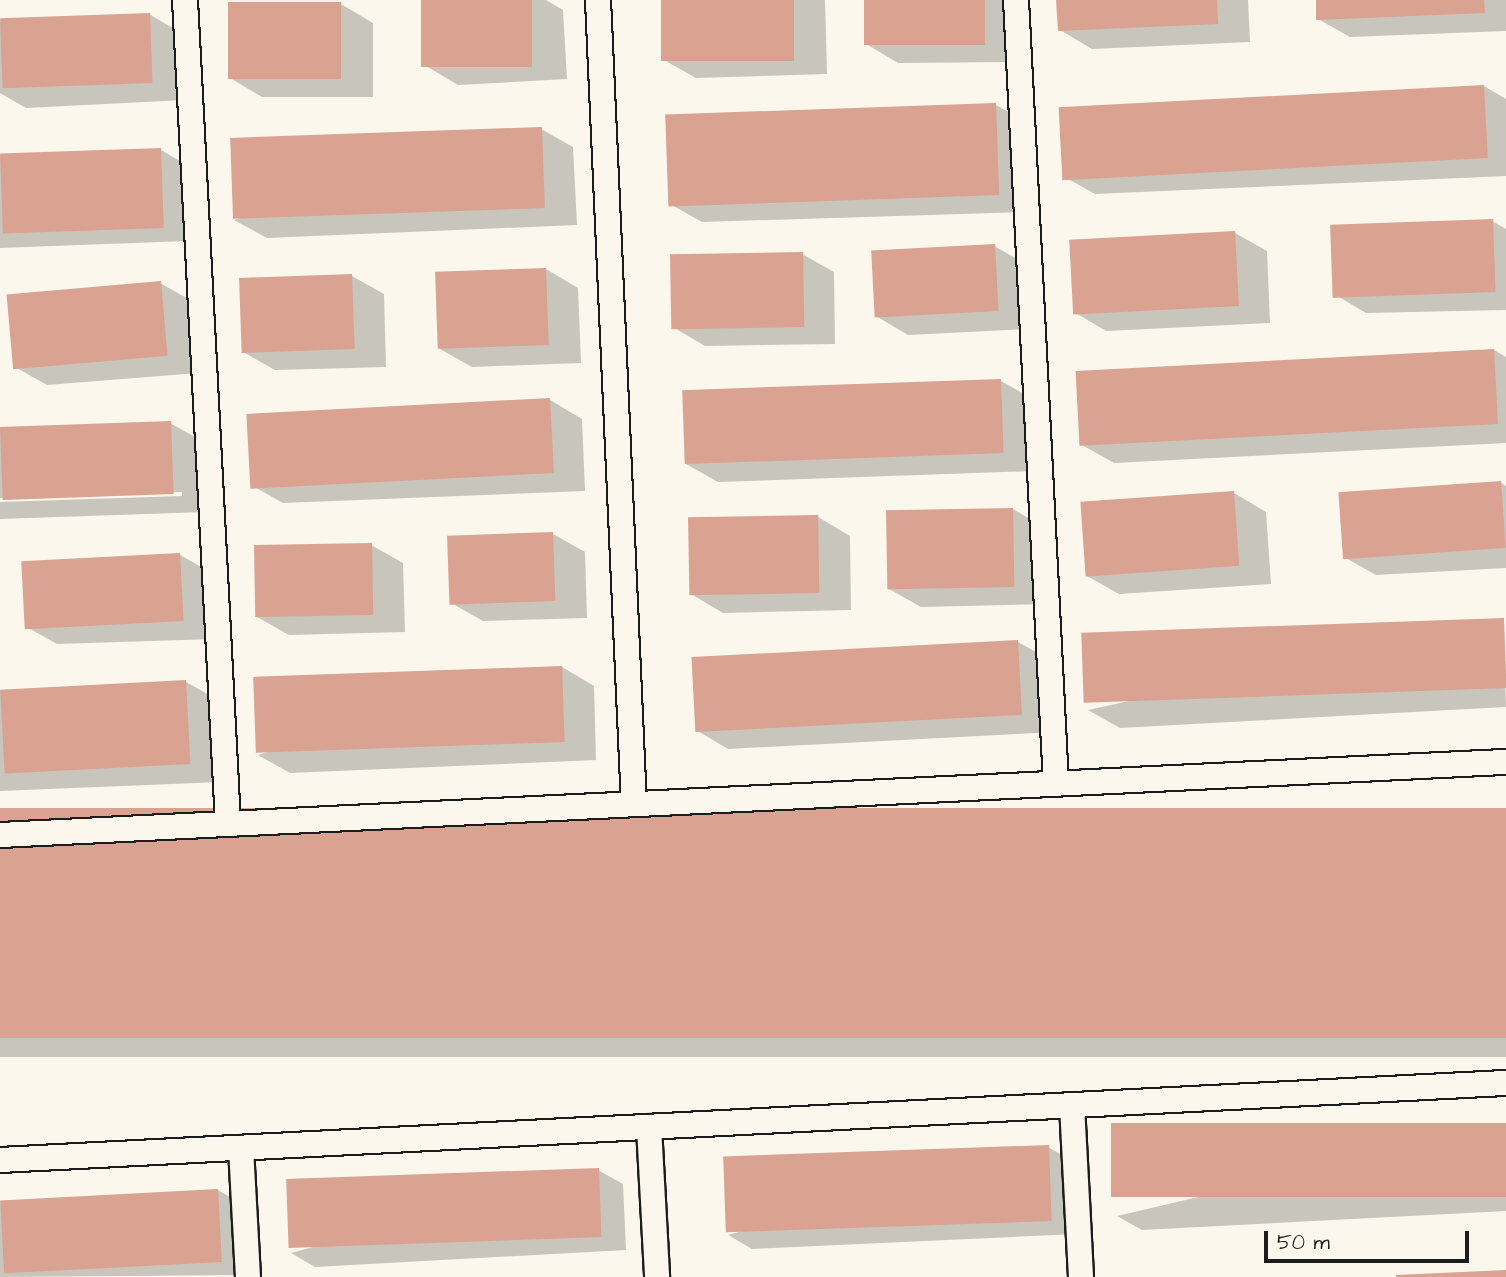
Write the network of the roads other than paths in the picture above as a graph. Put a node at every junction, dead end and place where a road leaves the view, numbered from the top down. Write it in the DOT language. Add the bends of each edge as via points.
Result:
graph roads {
  1 [pos="185,0"];
  2 [pos="597,0"];
  3 [pos="1016,0"];
  4 [pos="1506,762"];
  5 [pos="1056,784"];
  6 [pos="634,804"];
  7 [pos="228,824"];
  8 [pos="0,835"];
  9 [pos="1506,1083"];
  10 [pos="1072,1105"];
  11 [pos="649,1127"];
  12 [pos="242,1148"];
  13 [pos="0,1160"];
  14 [pos="248,1277"];
  15 [pos="657,1277"];
  16 [pos="1081,1277"];
  1 -- 7 [label="street"];
  2 -- 6 [label="street"];
  3 -- 5 [label="street"];
  4 -- 5 [label="street"];
  5 -- 6 [label="street"];
  6 -- 7 [label="street"];
  7 -- 8 [label="street"];
  9 -- 10 [label="street"];
  10 -- 11 [label="street"];
  10 -- 16 [label="street"];
  11 -- 12 [label="street"];
  11 -- 15 [label="street"];
  12 -- 13 [label="street"];
  12 -- 14 [label="street"];
}
